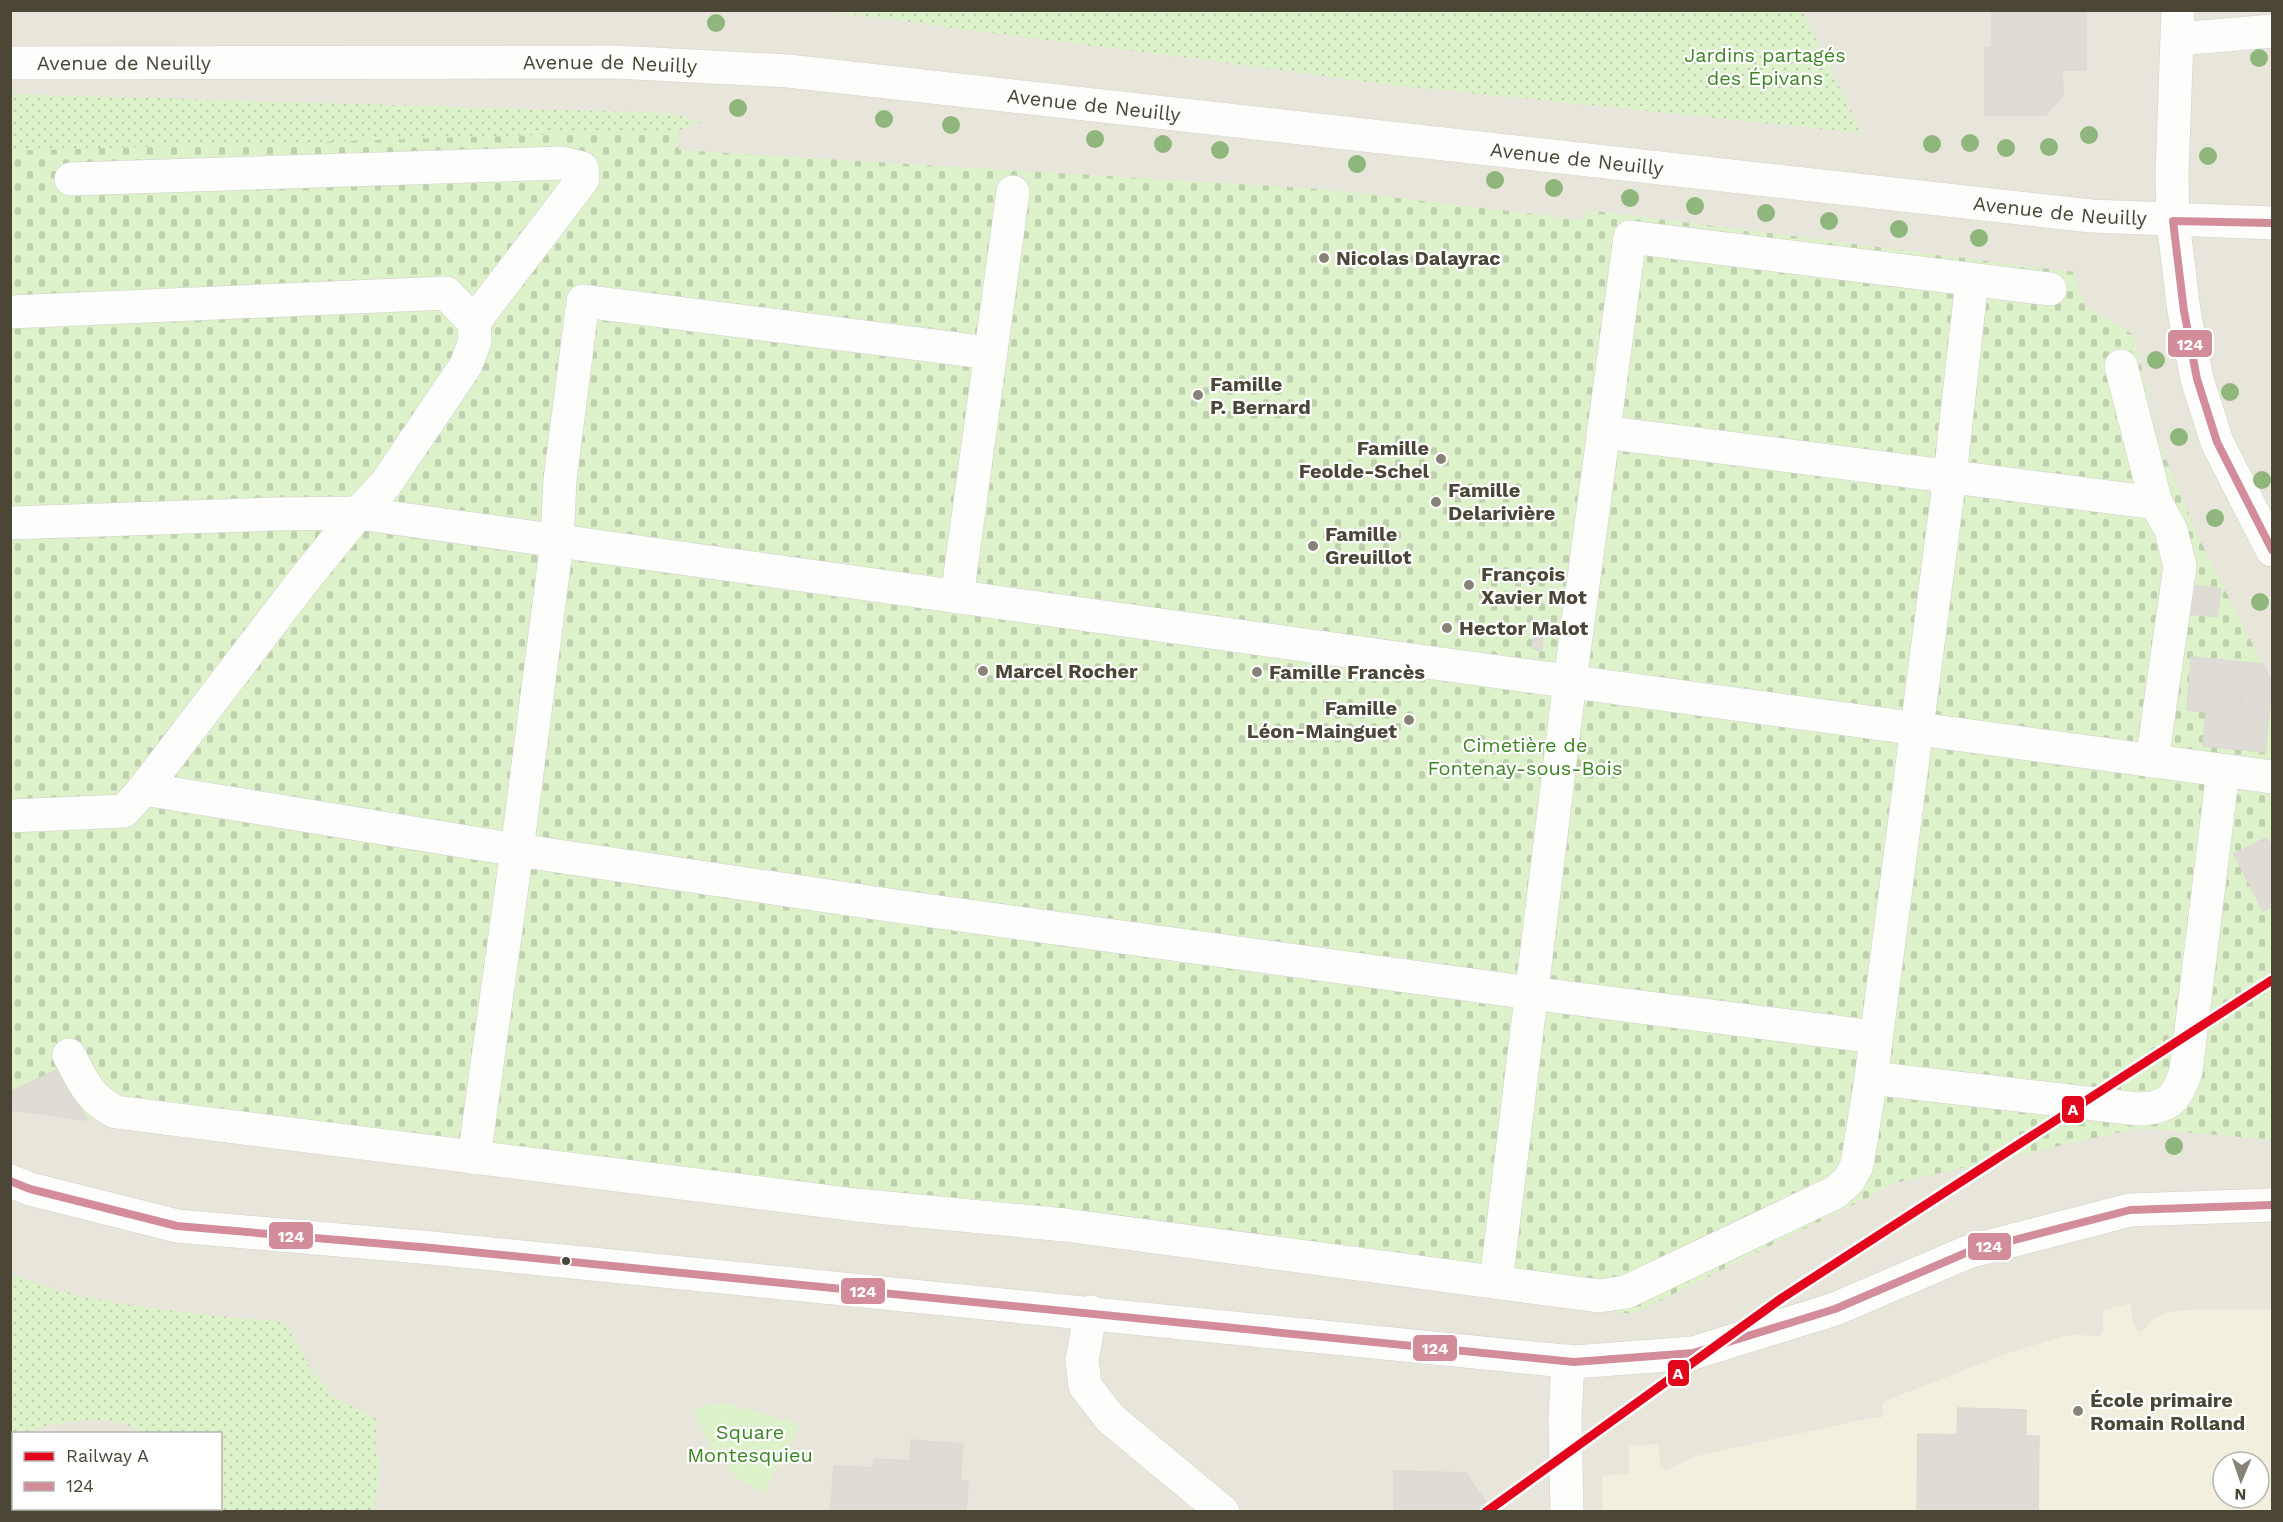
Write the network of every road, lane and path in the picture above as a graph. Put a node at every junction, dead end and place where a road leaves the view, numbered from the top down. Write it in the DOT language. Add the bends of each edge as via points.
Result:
graph roads {
  1 [pos="2178,25"];
  2 [pos="2272,31"];
  3 [pos="10,63"];
  4 [pos="71,179"];
  5 [pos="1013,192"];
  6 [pos="2173,221"];
  7 [pos="2272,224"];
  8 [pos="1972,280"];
  9 [pos="2050,288"];
  10 [pos="10,312"];
  11 [pos="474,322"];
  12 [pos="990,353"];
  13 [pos="2121,366"];
  14 [pos="1603,432"];
  15 [pos="1950,476"];
  16 [pos="2156,503"];
  17 [pos="358,513"];
  18 [pos="10,524"];
  19 [pos="557,542"];
  20 [pos="2272,550"];
  21 [pos="957,597"];
  22 [pos="1570,681"];
  23 [pos="1916,729"];
  24 [pos="2152,761"];
  25 [pos="2223,771"];
  26 [pos="2272,777"];
  27 [pos="144,789"];
  28 [pos="10,816"];
  29 [pos="517,850"];
  30 [pos="1531,993"];
  31 [pos="1875,1036"];
  32 [pos="69,1055"];
  33 [pos="1871,1078"];
  34 [pos="474,1158"];
  35 [pos="10,1181"];
  36 [pos="2272,1205"];
  37 [pos="1496,1282"];
  38 [pos="1091,1312"];
  39 [pos="1568,1361"];
  40 [pos="1223,1512"];
  41 [pos="1567,1512"];
  1 -- 2 [label="street"];
  1 -- 6 [label="street"];
  3 -- 6 [label="street, Avenue de Neuilly" via="616,62 788,70 2091,216"];
  4 -- 11 [label="street" via="562,163 582,168 584,179"];
  5 -- 12 [label="street"];
  6 -- 7 [label="street, Avenue de Neuilly"];
  6 -- 20 [label="street" via="2197,379 2217,442"];
  8 -- 9 [label="street"];
  8 -- 14 [label="street" via="1630,237"];
  8 -- 15 [label="street"];
  10 -- 11 [label="street" via="446,292"];
  11 -- 17 [label="street" via="475,341 466,365 385,485"];
  12 -- 19 [label="street" via="583,301 560,480"];
  12 -- 21 [label="street"];
  13 -- 16 [label="street"];
  14 -- 15 [label="street"];
  14 -- 22 [label="street"];
  15 -- 16 [label="street"];
  15 -- 23 [label="street"];
  16 -- 24 [label="street" via="2171,530 2180,566"];
  17 -- 18 [label="street"];
  17 -- 19 [label="street"];
  17 -- 27 [label="street"];
  19 -- 21 [label="street"];
  19 -- 29 [label="street"];
  21 -- 22 [label="street"];
  22 -- 23 [label="street"];
  22 -- 30 [label="street"];
  23 -- 24 [label="street"];
  23 -- 31 [label="street"];
  24 -- 25 [label="street"];
  25 -- 26 [label="street"];
  25 -- 33 [label="street" via="2186,1071 2180,1090 2169,1103 2138,1110"];
  27 -- 28 [label="street" via="124,811"];
  27 -- 29 [label="street"];
  29 -- 30 [label="street"];
  29 -- 34 [label="street"];
  30 -- 31 [label="street"];
  30 -- 37 [label="street"];
  31 -- 33 [label="street"];
  32 -- 34 [label="street" via="100,1104 116,1112"];
  33 -- 37 [label="street" via="1857,1165 1836,1192 1626,1292 1599,1296"];
  34 -- 37 [label="street" via="856,1205 1065,1225"];
  35 -- 38 [label="street" via="177,1226"];
  36 -- 39 [label="street" via="2130,1210 1968,1252 1835,1309 1693,1353"];
  38 -- 39 [label="street"];
  38 -- 40 [label="street" via="1082,1360 1084,1386 1111,1419"];
  39 -- 41 [label="street"];
}
